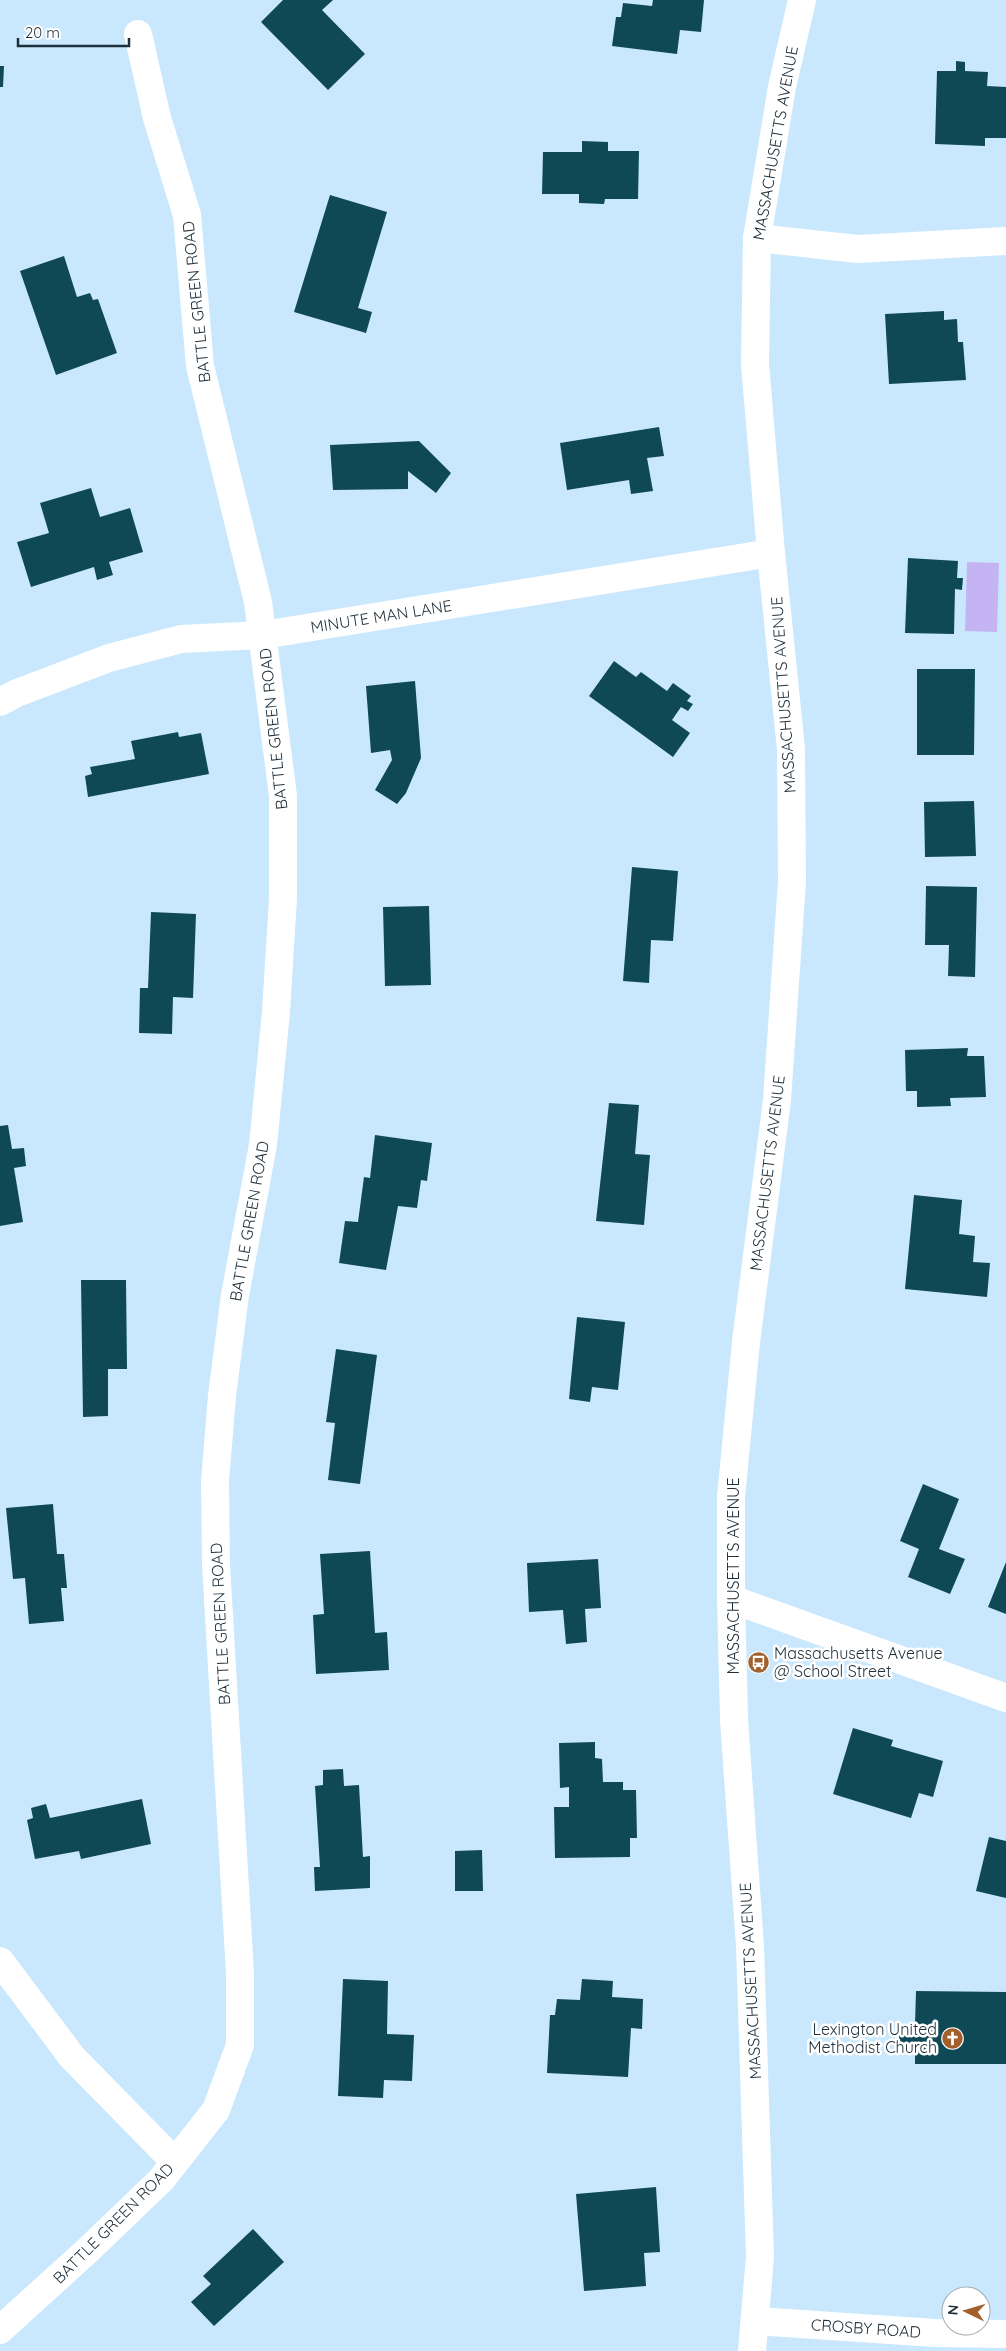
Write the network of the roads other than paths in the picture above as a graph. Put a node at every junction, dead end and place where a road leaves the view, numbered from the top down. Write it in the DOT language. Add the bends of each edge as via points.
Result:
graph roads {
  1 [pos="802,0"];
  2 [pos="138,34"];
  3 [pos="757,238"];
  4 [pos="1006,241"];
  5 [pos="770,553"];
  6 [pos="263,635"];
  7 [pos="0,702"];
  8 [pos="731,1599"];
  9 [pos="1006,1698"];
  10 [pos="0,1961"];
  11 [pos="175,2162"];
  12 [pos="756,2321"];
  13 [pos="0,2330"];
  14 [pos="1006,2334"];
  15 [pos="752,2351"];
  1 -- 3 [label="street, MASSACHUSETTS AVENUE" via="782,87"];
  2 -- 6 [label="street, BATTLE GREEN ROAD" via="157,118 187,216 200,366 258,602"];
  3 -- 4 [label="street" via="858,249"];
  3 -- 5 [label="street, MASSACHUSETTS AVENUE" via="755,364"];
  5 -- 6 [label="street, MINUTE MAN LANE"];
  5 -- 8 [label="street, MASSACHUSETTS AVENUE" via="791,749 792,881 777,1100 746,1342 731,1497"];
  6 -- 7 [label="street, MINUTE MAN LANE" via="181,639 109,658"];
  6 -- 11 [label="street, BATTLE GREEN ROAD" via="284,796 282,908 264,1146 234,1304 222,1396 216,1481 216,1565 240,1973 240,2045 216,2110"];
  8 -- 9 [label="street"];
  8 -- 12 [label="street, MASSACHUSETTS AVENUE" via="734,1720 750,1956 760,2258"];
  10 -- 11 [label="street" via="72,2057"];
  11 -- 13 [label="street, BATTLE GREEN ROAD" via="88,2250"];
  12 -- 14 [label="street, CROSBY ROAD" via="935,2333"];
  12 -- 15 [label="street, MASSACHUSETTS AVENUE"];
}
